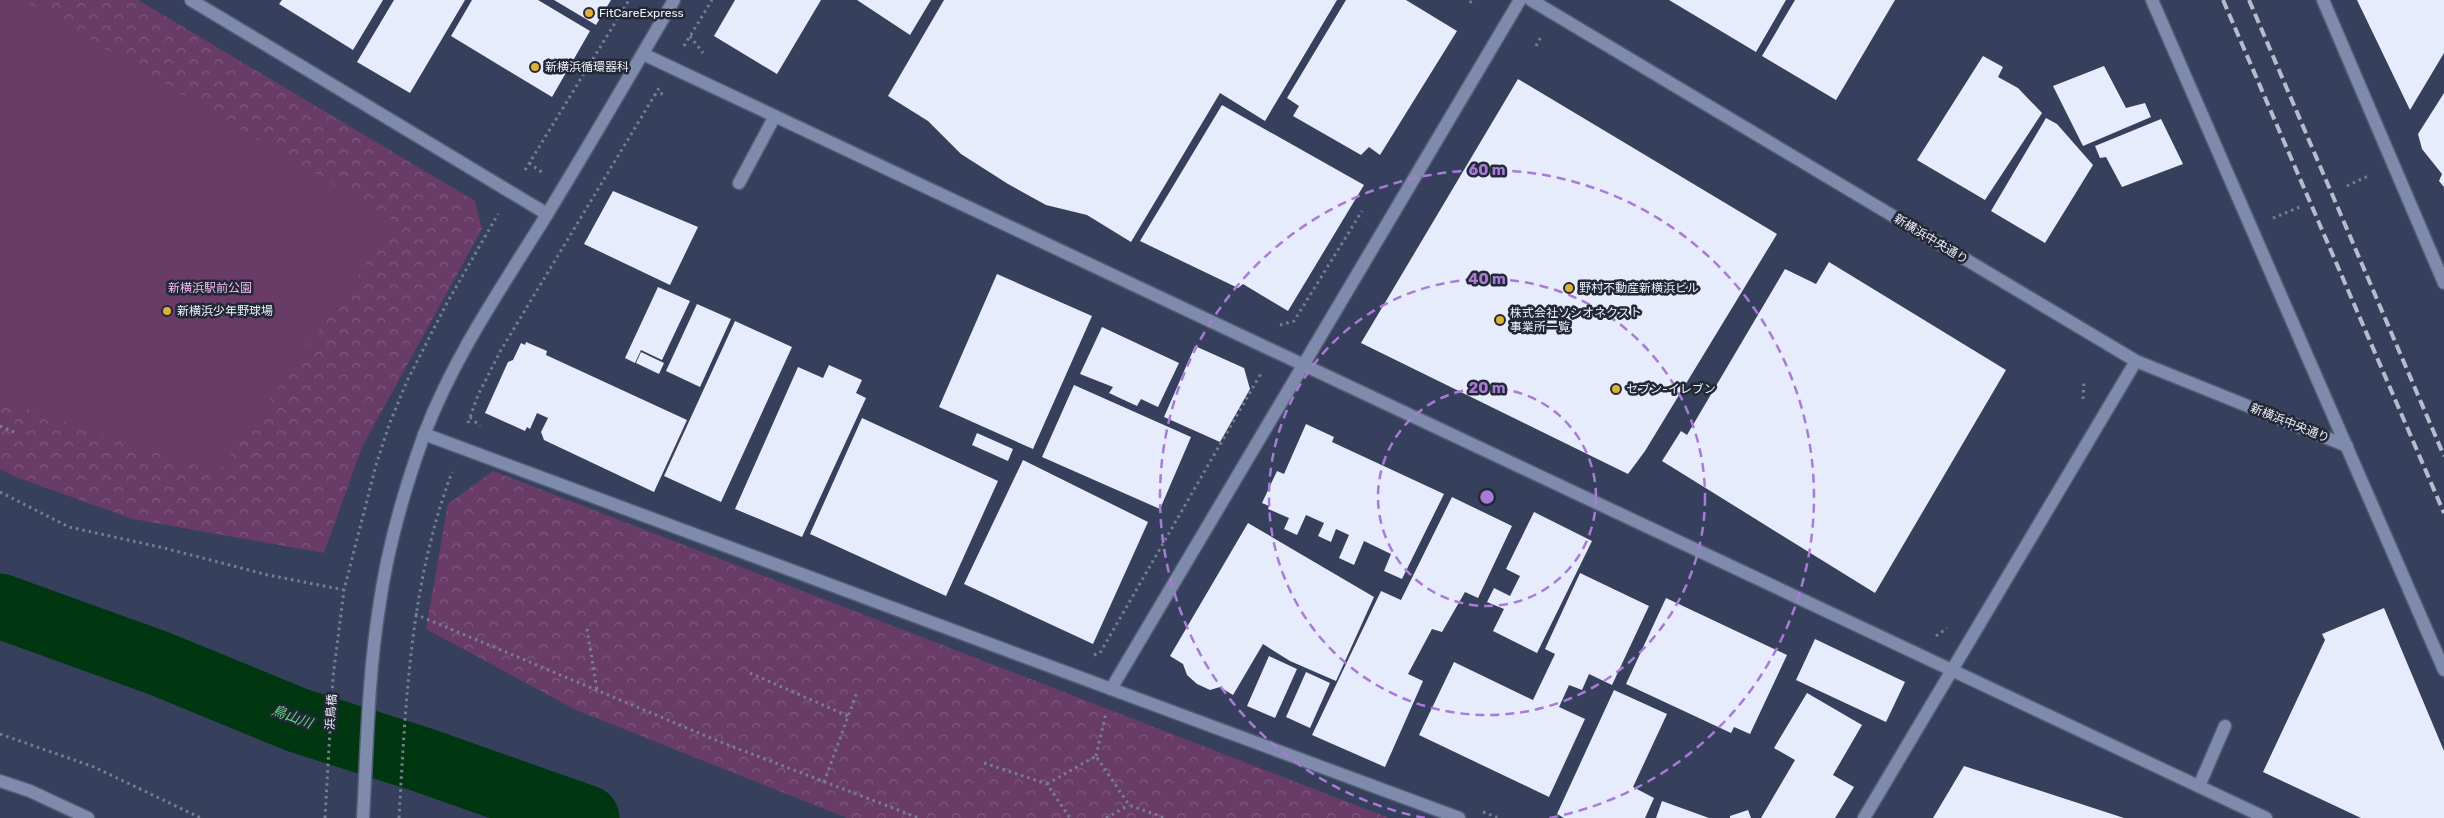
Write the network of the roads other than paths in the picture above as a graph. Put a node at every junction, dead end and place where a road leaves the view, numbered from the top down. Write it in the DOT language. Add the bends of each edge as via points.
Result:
graph roads {
  1 [pos="191,0"];
  2 [pos="674,0"];
  3 [pos="1520,0"];
  4 [pos="1531,0"];
  5 [pos="2152,0"];
  6 [pos="2323,0"];
  7 [pos="643,54"];
  8 [pos="775,116"];
  9 [pos="740,183"];
  10 [pos="547,214"];
  11 [pos="2444,283"];
  12 [pos="2136,361"];
  13 [pos="1304,364"];
  14 [pos="424,434"];
  15 [pos="2346,446"];
  16 [pos="1951,669"];
  17 [pos="2444,670"];
  18 [pos="1111,689"];
  19 [pos="2225,726"];
  20 [pos="0,781"];
  21 [pos="2199,786"];
  22 [pos="88,818"];
  23 [pos="363,818"];
  24 [pos="1459,818"];
  25 [pos="1864,818"];
  26 [pos="2266,818"];
  1 -- 10 [label="street"];
  2 -- 7 [label="street"];
  3 -- 13 [label="street"];
  4 -- 12 [label="street, 新横浜中央通り"];
  5 -- 15 [label="street"];
  6 -- 11 [label="street"];
  7 -- 8 [label="street"];
  7 -- 10 [label="street"];
  8 -- 9 [label="street"];
  8 -- 13 [label="street"];
  10 -- 14 [label="street" via="472,334"];
  12 -- 15 [label="street, 新横浜中央通り"];
  12 -- 16 [label="street"];
  13 -- 16 [label="street"];
  13 -- 18 [label="street"];
  14 -- 18 [label="street"];
  14 -- 23 [label="street" via="390,550 377,618 370,682"];
  15 -- 17 [label="street"];
  16 -- 21 [label="street"];
  16 -- 25 [label="street"];
  18 -- 24 [label="street"];
  19 -- 21 [label="street"];
  20 -- 22 [label="street"];
  21 -- 26 [label="street"];
}
